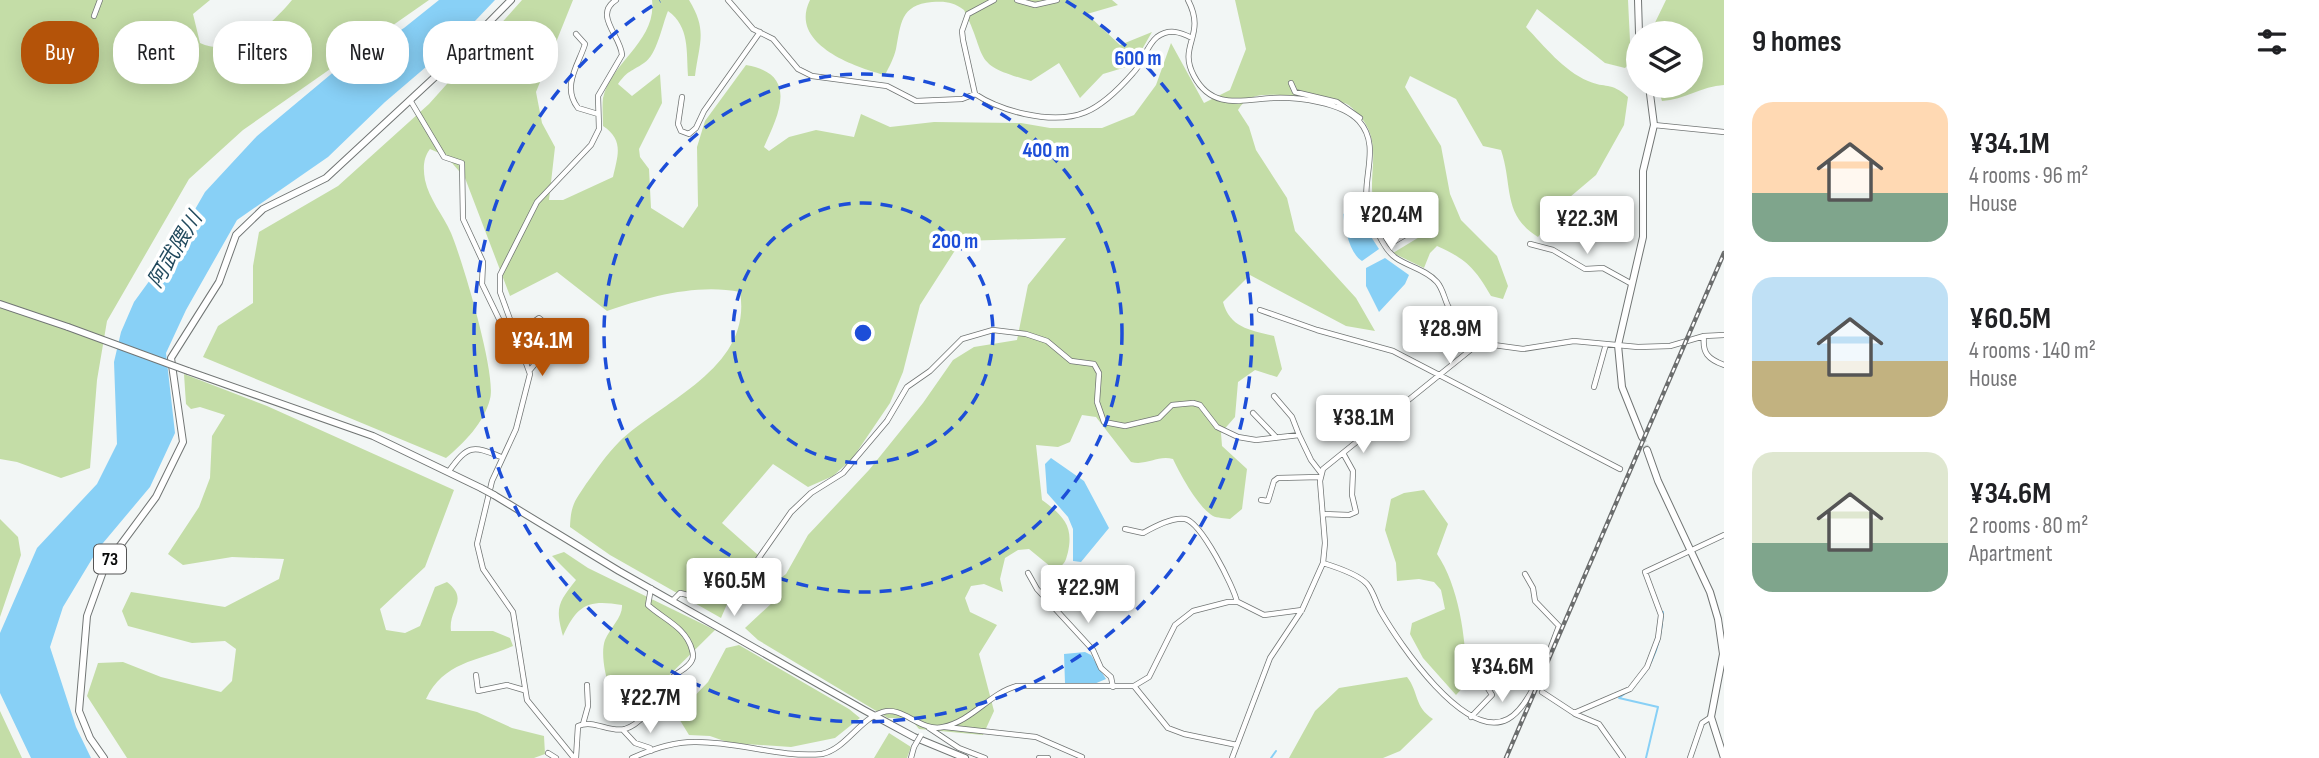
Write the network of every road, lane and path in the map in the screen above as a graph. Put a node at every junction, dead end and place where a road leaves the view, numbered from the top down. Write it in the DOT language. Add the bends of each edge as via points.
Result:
graph roads {
  1 [pos="100,0"];
  2 [pos="511,0"];
  3 [pos="616,0"];
  4 [pos="727,0"];
  5 [pos="994,0"];
  6 [pos="1017,0"];
  7 [pos="1057,0"];
  8 [pos="1188,0"];
  9 [pos="1638,0"];
  10 [pos="94,16"];
  11 [pos="1639,21"];
  12 [pos="760,32"];
  13 [pos="576,34"];
  14 [pos="1192,38"];
  15 [pos="1291,83"];
  16 [pos="975,94"];
  17 [pos="682,97"];
  18 [pos="1651,98"];
  19 [pos="410,99"];
  20 [pos="598,114"];
  21 [pos="1362,124"];
  22 [pos="1654,125"];
  23 [pos="1724,132"];
  24 [pos="1374,223"];
  25 [pos="1407,234"];
  26 [pos="1530,244"];
  27 [pos="1632,284"];
  28 [pos="0,304"];
  29 [pos="1261,310"];
  30 [pos="550,327"];
  31 [pos="1724,335"];
  32 [pos="1704,336"];
  33 [pos="1479,343"];
  34 [pos="1606,344"];
  35 [pos="1618,345"];
  36 [pos="526,361"];
  37 [pos="1724,365"];
  38 [pos="529,370"];
  39 [pos="1439,375"];
  40 [pos="1594,387"];
  41 [pos="1274,396"];
  42 [pos="1253,413"];
  43 [pos="1298,435"];
  44 [pos="1276,437"];
  45 [pos="1642,437"];
  46 [pos="1647,450"];
  47 [pos="1343,453"];
  48 [pos="501,457"];
  49 [pos="1620,469"];
  50 [pos="449,471"];
  51 [pos="1321,475"];
  52 [pos="1261,499"];
  53 [pos="1323,514"];
  54 [pos="1125,529"];
  55 [pos="1724,535"];
  56 [pos="1690,551"];
  57 [pos="1323,564"];
  58 [pos="1028,573"];
  59 [pos="1525,574"];
  60 [pos="651,589"];
  61 [pos="673,600"];
  62 [pos="1237,602"];
  63 [pos="1302,610"];
  64 [pos="1723,662"];
  65 [pos="476,675"];
  66 [pos="1482,677"];
  67 [pos="587,685"];
  68 [pos="1134,686"];
  69 [pos="1113,687"];
  70 [pos="524,690"];
  71 [pos="1542,692"];
  72 [pos="1574,713"];
  73 [pos="875,716"];
  74 [pos="1711,717"];
  75 [pos="1470,718"];
  76 [pos="583,724"];
  77 [pos="945,726"];
  78 [pos="926,727"];
  79 [pos="623,730"];
  80 [pos="1715,738"];
  81 [pos="1724,738"];
  82 [pos="1237,745"];
  83 [pos="651,751"];
  84 [pos="548,753"];
  85 [pos="1082,757"];
  86 [pos="1721,757"];
  87 [pos="104,758"];
  88 [pos="555,758"];
  89 [pos="575,758"];
  90 [pos="632,758"];
  91 [pos="911,758"];
  92 [pos="965,758"];
  93 [pos="985,758"];
  94 [pos="1039,758"];
  95 [pos="1048,758"];
  96 [pos="1232,758"];
  97 [pos="1623,758"];
  98 [pos="1690,758"];
  1 -- 10 [label="street"];
  2 -- 19 [label="street, 73"];
  3 -- 20 [label="street" via="607,15 622,58 601,89"];
  4 -- 12 [label="street"];
  5 -- 16 [label="street" via="968,14 962,31"];
  6 -- 7 [label="street" via="1035,5"];
  8 -- 14 [label="street" via="1197,22"];
  9 -- 11 [label="street"];
  12 -- 16 [label="street" via="776,42 798,69 812,76 887,86 916,101"];
  12 -- 17 [label="street" via="688,134 678,124"];
  13 -- 20 [label="street" via="585,44 573,70 573,99 578,108"];
  14 -- 16 [label="street" via="1174,31 1156,38 1135,72 1108,98 1070,119 1012,110"];
  14 -- 21 [label="street" via="1188,57 1193,74 1205,92 1221,101 1278,98 1317,104 1344,110"];
  15 -- 21 [label="street" via="1295,92 1350,109"];
  18 -- 22 [label="street"];
  19 -- 36 [label="street" via="444,158 462,163 463,219 483,262 482,284 516,354"];
  19 -- 87 [label="street, 73" via="313,186 263,209 240,229 219,282 171,358 183,442 156,497 105,566 85,624 79,711"];
  20 -- 36 [label="street" via="595,139 537,202 500,275 504,305"];
  21 -- 24 [label="street" via="1370,139 1364,195"];
  22 -- 23 [label="street"];
  22 -- 27 [label="street" via="1643,172 1644,229"];
  24 -- 25 [label="street" via="1395,240"];
  24 -- 33 [label="street" via="1396,258 1437,282 1453,313"];
  26 -- 27 [label="street" via="1553,250 1585,268 1603,268"];
  27 -- 35 [label="street"];
  28 -- 50 [label="street, bridge" via="373,436"];
  29 -- 39 [label="street" via="1393,351"];
  30 -- 38 [label="street" via="558,337"];
  31 -- 32 [label="street"];
  32 -- 35 [label="street" via="1670,346"];
  32 -- 37 [label="street" via="1703,350"];
  33 -- 34 [label="street" via="1523,349 1574,341"];
  33 -- 39 [label="street"];
  34 -- 35 [label="street"];
  34 -- 40 [label="street"];
  35 -- 45 [label="street" via="1622,387"];
  36 -- 38 [label="street"];
  38 -- 48 [label="street" via="516,429"];
  39 -- 47 [label="street"];
  39 -- 49 [label="street"];
  41 -- 43 [label="street" via="1292,417"];
  42 -- 44 [label="street"];
  43 -- 44 [label="street"];
  43 -- 51 [label="street"];
  44 -- 61 [label="street" via="1256,440 1229,434 1193,403 1172,405 1158,418 1113,425 1104,422 1097,402 1100,373 1093,363 1071,361 1047,341 1027,334 1003,330 970,336 906,387 887,421 856,459 792,512 742,582 718,596 699,599 680,593"];
  46 -- 56 [label="street"];
  47 -- 51 [label="street"];
  47 -- 53 [label="street" via="1353,471 1356,512"];
  48 -- 50 [label="street" via="473,448 464,451"];
  48 -- 70 [label="street" via="477,544 483,569 513,612"];
  50 -- 60 [label="street, bridge"];
  51 -- 52 [label="street" via="1278,478 1268,501"];
  51 -- 53 [label="street"];
  53 -- 57 [label="street"];
  54 -- 62 [label="street" via="1143,533 1181,519 1190,521 1217,554"];
  55 -- 56 [label="street"];
  56 -- 64 [label="street" via="1714,604"];
  56 -- 72 [label="street" via="1645,572 1661,615 1647,667 1630,689"];
  57 -- 63 [label="street"];
  57 -- 75 [label="street" via="1366,582 1380,612 1411,655"];
  58 -- 69 [label="street" via="1093,650"];
  59 -- 75 [label="street" via="1535,601 1558,623 1557,631 1534,687 1511,718 1500,722"];
  60 -- 61 [label="street"];
  60 -- 79 [label="street" via="648,605 670,619 688,640 693,656 648,711"];
  61 -- 73 [label="street"];
  62 -- 63 [label="street" via="1264,615"];
  62 -- 68 [label="street" via="1188,613 1175,625 1149,677"];
  63 -- 82 [label="street" via="1270,658"];
  64 -- 74 [label="street"];
  65 -- 70 [label="street" via="478,691 508,685"];
  66 -- 75 [label="street" via="1492,695"];
  67 -- 76 [label="street"];
  68 -- 69 [label="street"];
  68 -- 82 [label="street" via="1168,727"];
  69 -- 77 [label="street" via="1013,687"];
  70 -- 89 [label="street" via="535,712"];
  71 -- 72 [label="street"];
  72 -- 97 [label="street" via="1599,724"];
  73 -- 78 [label="street" via="890,711"];
  73 -- 83 [label="street" via="824,754 792,756 693,742"];
  73 -- 92 [label="street"];
  74 -- 80 [label="street"];
  74 -- 98 [label="street" via="1702,723"];
  76 -- 79 [label="street"];
  76 -- 89 [label="street" via="576,729"];
  77 -- 78 [label="street"];
  77 -- 85 [label="street" via="1035,737"];
  78 -- 91 [label="street, bridge"];
  78 -- 93 [label="street"];
  79 -- 83 [label="street"];
  80 -- 81 [label="street"];
  80 -- 86 [label="street"];
  82 -- 96 [label="street"];
  83 -- 90 [label="street"];
  84 -- 88 [label="street"];
  94 -- 95 [label="street"];
}
